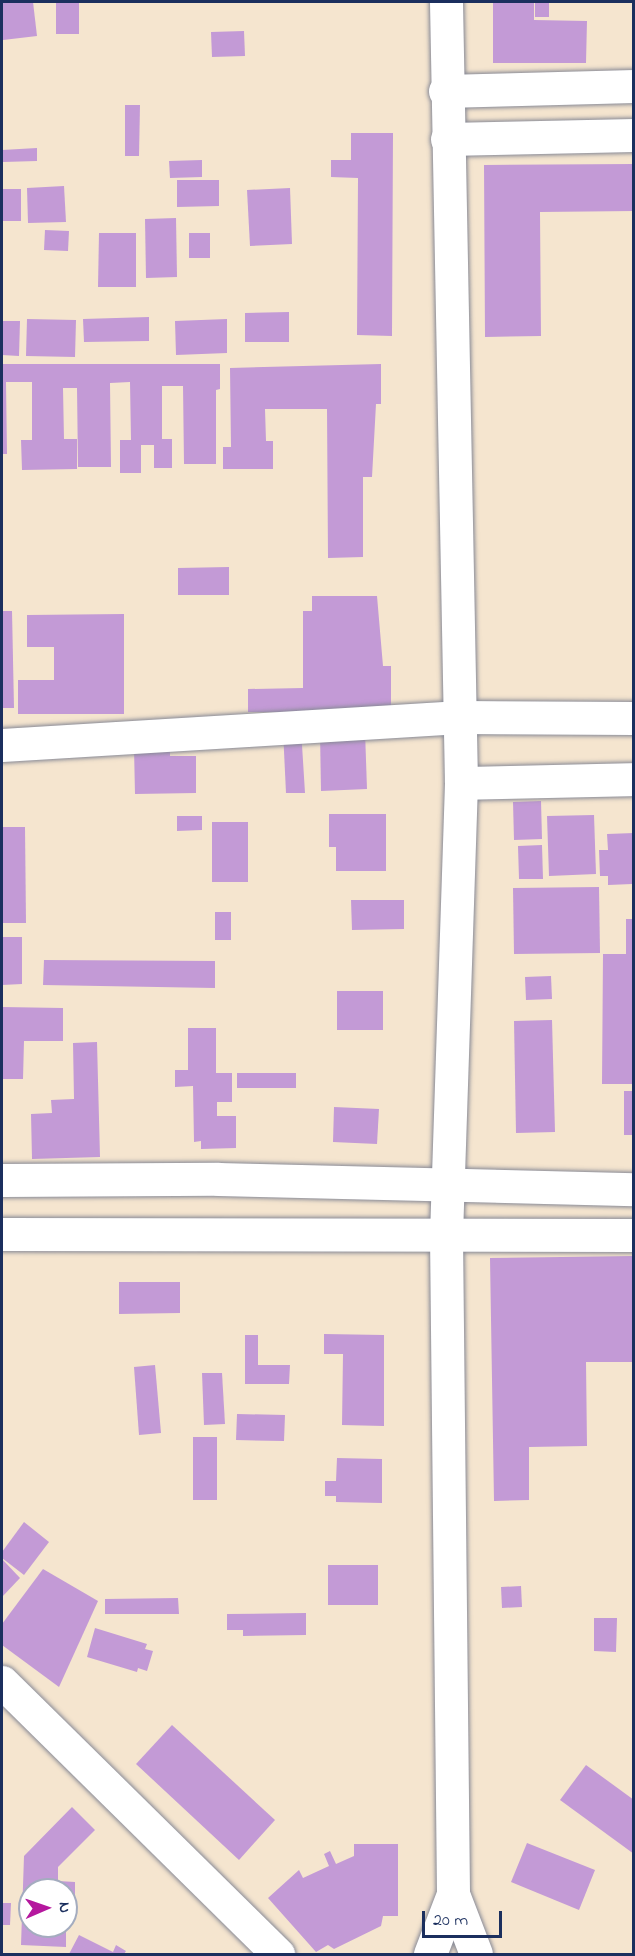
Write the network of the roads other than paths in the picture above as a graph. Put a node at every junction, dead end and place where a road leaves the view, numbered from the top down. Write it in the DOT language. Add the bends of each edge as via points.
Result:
graph roads {
  1 [pos="446,2"];
  2 [pos="633,86"];
  3 [pos="445,91"];
  4 [pos="633,135"];
  5 [pos="447,139"];
  6 [pos="460,717"];
  7 [pos="633,718"];
  8 [pos="2,745"];
  9 [pos="633,779"];
  10 [pos="461,783"];
  11 [pos="2,1180"];
  12 [pos="447,1183"];
  13 [pos="633,1189"];
  14 [pos="2,1193"];
  15 [pos="13,1233"];
  16 [pos="446,1235"];
  17 [pos="633,1235"];
  18 [pos="2,1682"];
  19 [pos="453,1894"];
  20 [pos="278,1954"];
  21 [pos="430,1954"];
  22 [pos="476,1954"];
  1 -- 3 [label="street"];
  2 -- 3 [label="street"];
  3 -- 5 [label="street"];
  4 -- 5 [label="street"];
  5 -- 6 [label="street"];
  6 -- 7 [label="street"];
  6 -- 8 [label="street"];
  6 -- 10 [label="street"];
  9 -- 10 [label="street"];
  10 -- 12 [label="street"];
  11 -- 12 [label="street"];
  12 -- 13 [label="street"];
  12 -- 16 [label="street"];
  14 -- 15 [label="street"];
  15 -- 16 [label="street"];
  16 -- 17 [label="street"];
  16 -- 19 [label="street"];
  18 -- 20 [label="street"];
  19 -- 21 [label="street"];
  19 -- 22 [label="street"];
}
